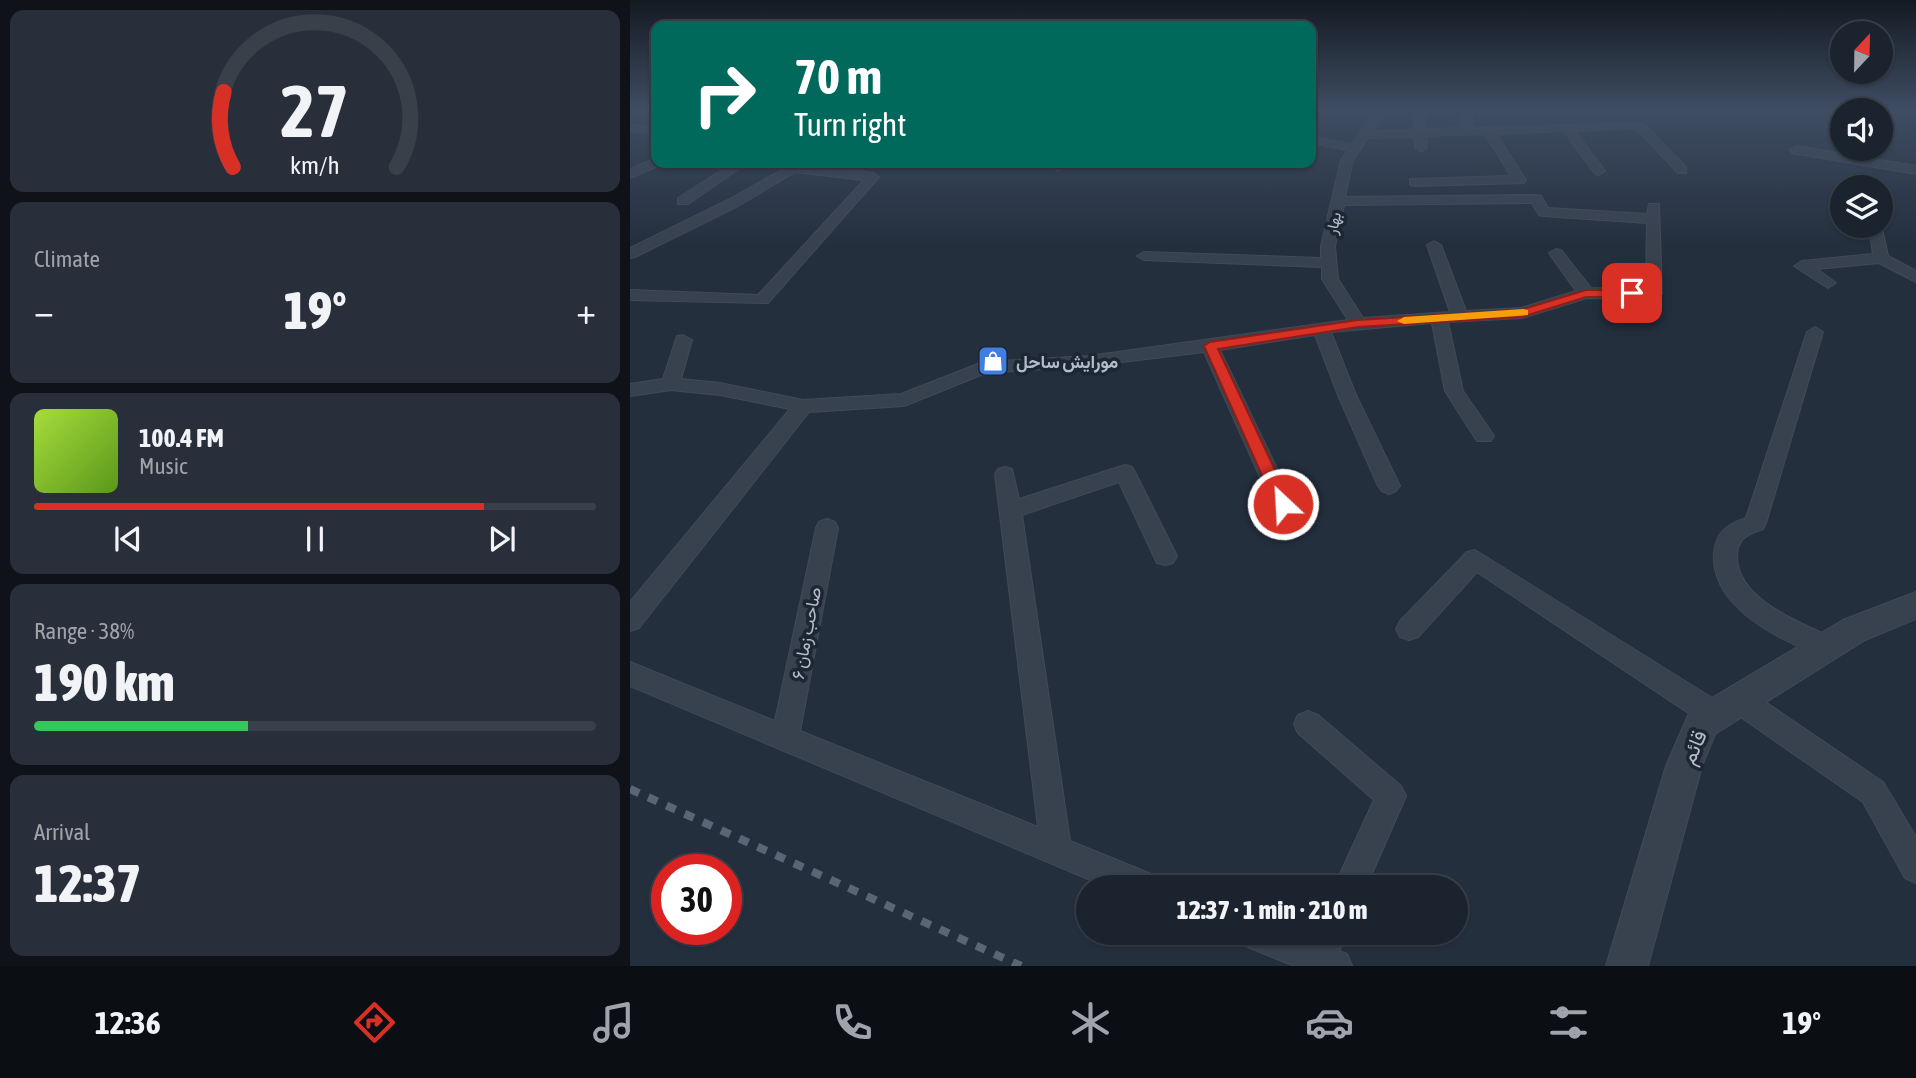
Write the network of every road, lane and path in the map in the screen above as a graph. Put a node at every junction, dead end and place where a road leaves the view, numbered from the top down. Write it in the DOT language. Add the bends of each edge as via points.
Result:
graph roads {
  1 [pos="1351,154"];
  2 [pos="1503,154"];
  3 [pos="1587,154"];
  4 [pos="1667,154"];
  5 [pos="1820,154"];
  6 [pos="651,164"];
  7 [pos="733,168"];
  8 [pos="794,168"];
  9 [pos="811,168"];
  10 [pos="1682,170"];
  11 [pos="1916,170"];
  12 [pos="1599,171"];
  13 [pos="630,174"];
  14 [pos="1414,182"];
  15 [pos="683,201"];
  16 [pos="1338,201"];
  17 [pos="1878,238"];
  18 [pos="1434,245"];
  19 [pos="630,246"];
  20 [pos="648,246"];
  21 [pos="1556,253"];
  22 [pos="630,254"];
  23 [pos="1144,256"];
  24 [pos="1881,258"];
  25 [pos="1329,263"];
  26 [pos="1916,277"];
  27 [pos="1828,283"];
  28 [pos="1586,293"];
  29 [pos="630,295"];
  30 [pos="1460,317"];
  31 [pos="1439,318"];
  32 [pos="1358,323"];
  33 [pos="1321,329"];
  34 [pos="1815,332"];
  35 [pos="683,340"];
  36 [pos="1210,346"];
  37 [pos="671,384"];
  38 [pos="630,390"];
  39 [pos="803,406"];
  40 [pos="1484,436"];
  41 [pos="1005,474"];
  42 [pos="1389,486"];
  43 [pos="1283,504"];
  44 [pos="1009,510"];
  45 [pos="827,528"];
  46 [pos="1165,556"];
  47 [pos="1916,605"];
  48 [pos="630,620"];
  49 [pos="1409,629"];
  50 [pos="1827,647"];
  51 [pos="630,674"];
  52 [pos="1727,708"];
  53 [pos="1308,724"];
  54 [pos="785,738"];
  55 [pos="1056,850"];
  56 [pos="1916,867"];
  57 [pos="1116,875"];
  58 [pos="1355,875"];
  59 [pos="1299,945"];
  60 [pos="1328,953"];
  61 [pos="1626,966"];
  1 -- 16 [label="street, بهار"];
  2 -- 14 [label="street" via="1520,180"];
  3 -- 12 [label="street"];
  4 -- 10 [label="street"];
  5 -- 11 [label="street"];
  6 -- 13 [label="street"];
  7 -- 15 [label="street"];
  8 -- 20 [label="street"];
  9 -- 29 [label="street" via="873,177 762,300"];
  16 -- 25 [label="street, بهار"];
  16 -- 28 [label="street" via="1536,199 1544,212 1654,213 1654,294"];
  17 -- 24 [label="street"];
  18 -- 30 [label="street"];
  19 -- 20 [label="street"];
  20 -- 22 [label="street"];
  21 -- 28 [label="street"];
  23 -- 25 [label="street"];
  24 -- 26 [label="street"];
  24 -- 27 [label="street" via="1802,266"];
  25 -- 32 [label="street, بهار" via="1330,279"];
  28 -- 30 [label="street" via="1522,313"];
  30 -- 31 [label="street"];
  31 -- 32 [label="street"];
  31 -- 40 [label="street" via="1454,391"];
  32 -- 33 [label="street"];
  33 -- 36 [label="street"];
  33 -- 42 [label="street"];
  34 -- 50 [label="street" via="1755,523 1736,530 1726,542 1726,552 1727,573 1744,596 1772,620"];
  35 -- 37 [label="street"];
  36 -- 39 [label="street" via="983,368 904,400"];
  36 -- 43 [label="street"];
  37 -- 38 [label="street"];
  37 -- 39 [label="street"];
  39 -- 48 [label="street"];
  41 -- 44 [label="street"];
  44 -- 46 [label="street" via="1125,472"];
  44 -- 55 [label="street"];
  45 -- 54 [label="street, صاحب زمان ۶"];
  47 -- 50 [label="street, قائم" via="1854,630"];
  49 -- 52 [label="street" via="1475,559"];
  50 -- 52 [label="street, قائم"];
  51 -- 54 [label="street"];
  52 -- 56 [label="street" via="1873,792"];
  52 -- 61 [label="street, قائم" via="1702,723 1684,766"];
  53 -- 58 [label="street" via="1391,796"];
  54 -- 55 [label="street"];
  55 -- 57 [label="street"];
  59 -- 60 [label="street"];
}
